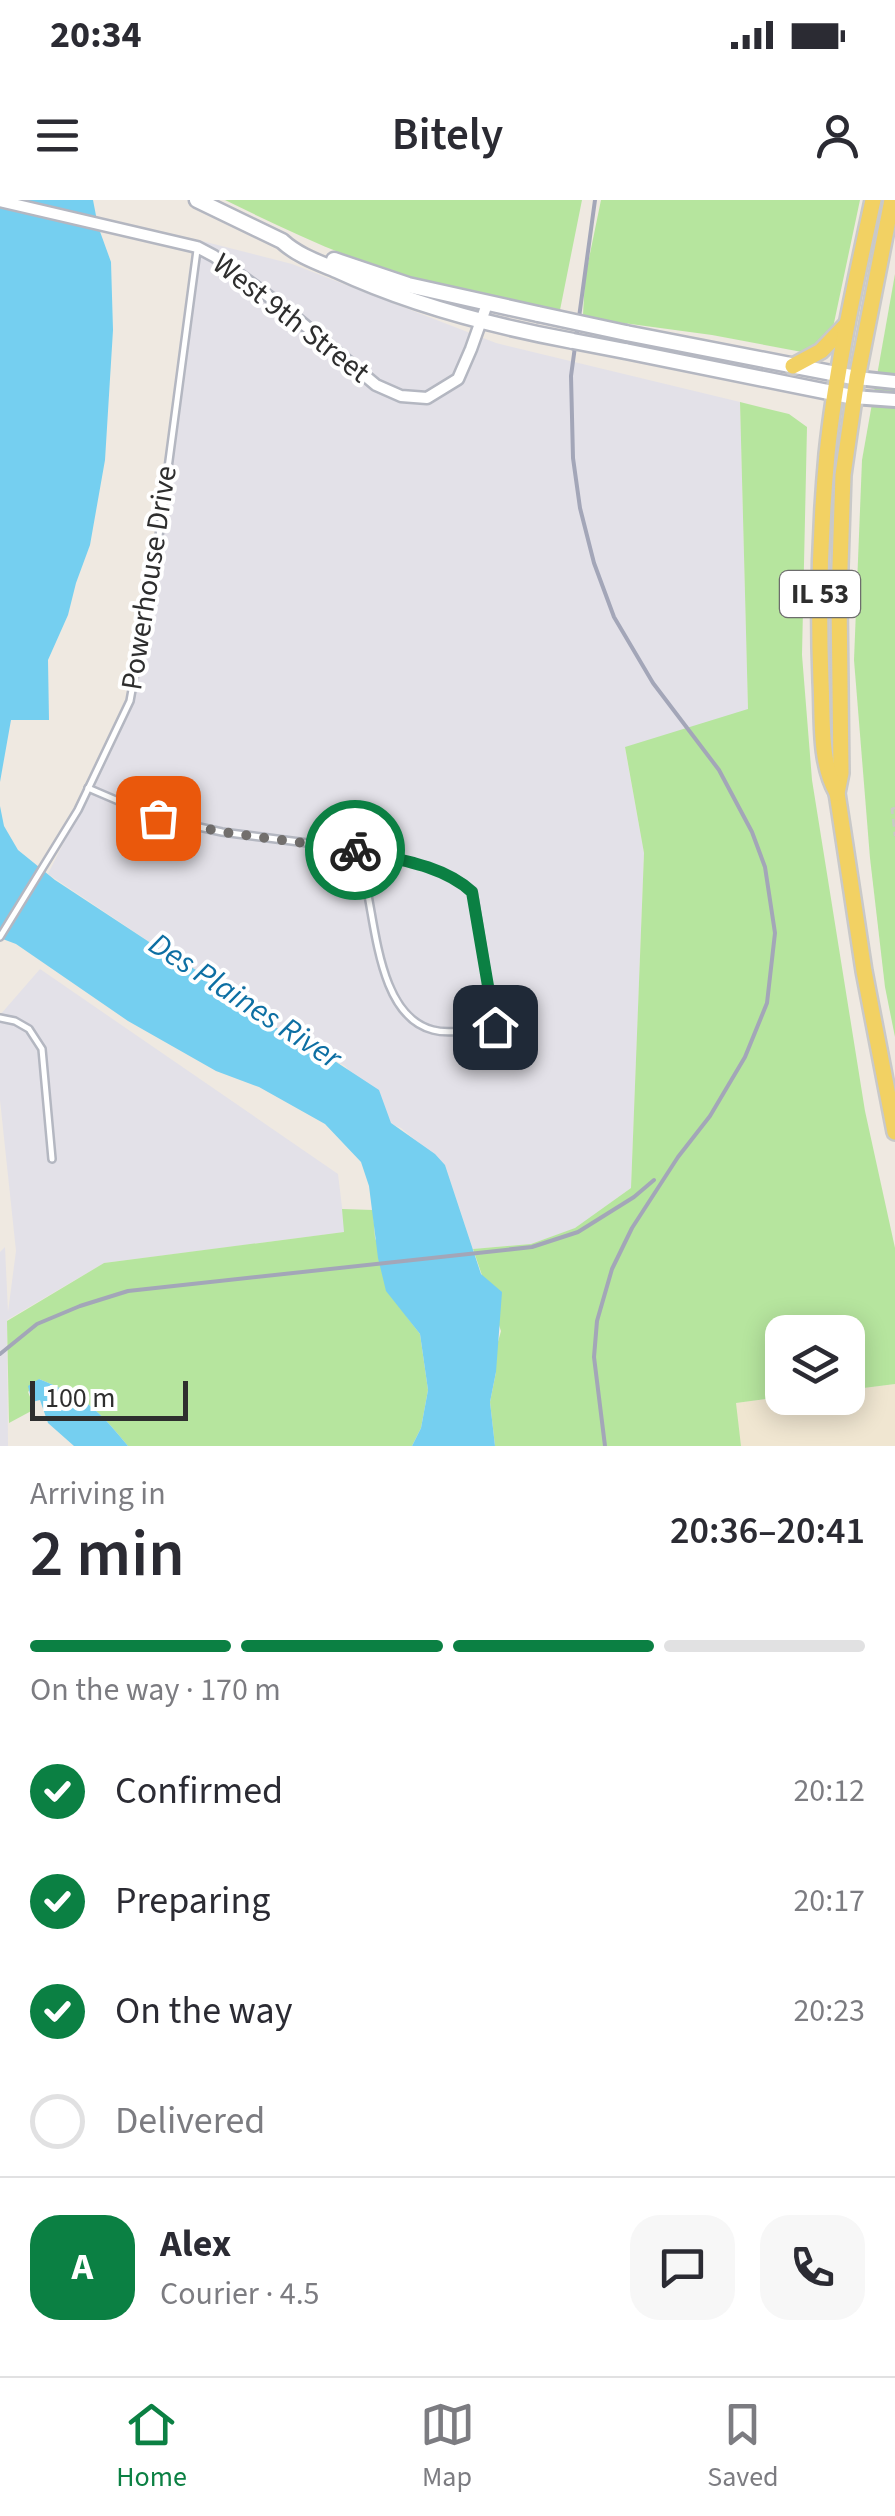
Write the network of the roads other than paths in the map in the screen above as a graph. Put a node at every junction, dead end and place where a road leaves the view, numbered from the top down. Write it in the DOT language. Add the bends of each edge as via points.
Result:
graph roads {
  1 [pos="196,200"];
  2 [pos="873,200"];
  3 [pos="892,200"];
  4 [pos="0,201"];
  5 [pos="282,241"];
  6 [pos="197,247"];
  7 [pos="487,304"];
  8 [pos="481,321"];
  9 [pos="848,324"];
  10 [pos="792,366"];
  11 [pos="838,375"];
  12 [pos="856,378"];
  13 [pos="895,382"];
  14 [pos="835,394"];
  15 [pos="854,397"];
  16 [pos="895,400"];
  17 [pos="88,788"];
  18 [pos="837,793"];
  19 [pos="346,848"];
  20 [pos="0,937"];
  21 [pos="0,1018"];
  22 [pos="895,1132"];
  23 [pos="52,1159"];
  1 -- 5 [label="main road, West 9th Street"];
  2 -- 9 [label="main road"];
  3 -- 12 [label="main road"];
  4 -- 6 [label="street, West 9th Street"];
  5 -- 7 [label="main road, West 9th Street" via="391,280"];
  5 -- 8 [label="main road, West 9th Street" via="371,286"];
  6 -- 8 [label="street, West 9th Street" via="376,385 401,396 427,398 458,379"];
  6 -- 17 [label="lane, Powerhouse Drive" via="130,701"];
  7 -- 8 [label="street, West 9th Street"];
  7 -- 10 [label="main road, West 9th Street, bridge"];
  8 -- 14 [label="main road, West 9th Street, bridge"];
  9 -- 10 [label="main road" via="809,360"];
  9 -- 11 [label="main road"];
  10 -- 11 [label="main road, West 9th Street"];
  11 -- 12 [label="main road, West 9th Street"];
  11 -- 14 [label="main road"];
  12 -- 13 [label="street"];
  12 -- 15 [label="main road, IL 53"];
  14 -- 15 [label="main road, West 9th Street"];
  14 -- 18 [label="main road, IL 53" via="820,610 825,748"];
  15 -- 16 [label="street"];
  15 -- 18 [label="main road, IL 53" via="840,544"];
  17 -- 19 [label="lane" via="174,822"];
  17 -- 20 [label="lane, Powerhouse Drive"];
  18 -- 22 [label="main road, IL 53"];
  19 -- 19 [label="lane" via="360,861 377,950 408,1016 438,1032 495,1027 472,892 458,879"];
  21 -- 23 [label="lane" via="28,1028 42,1049"];
}
